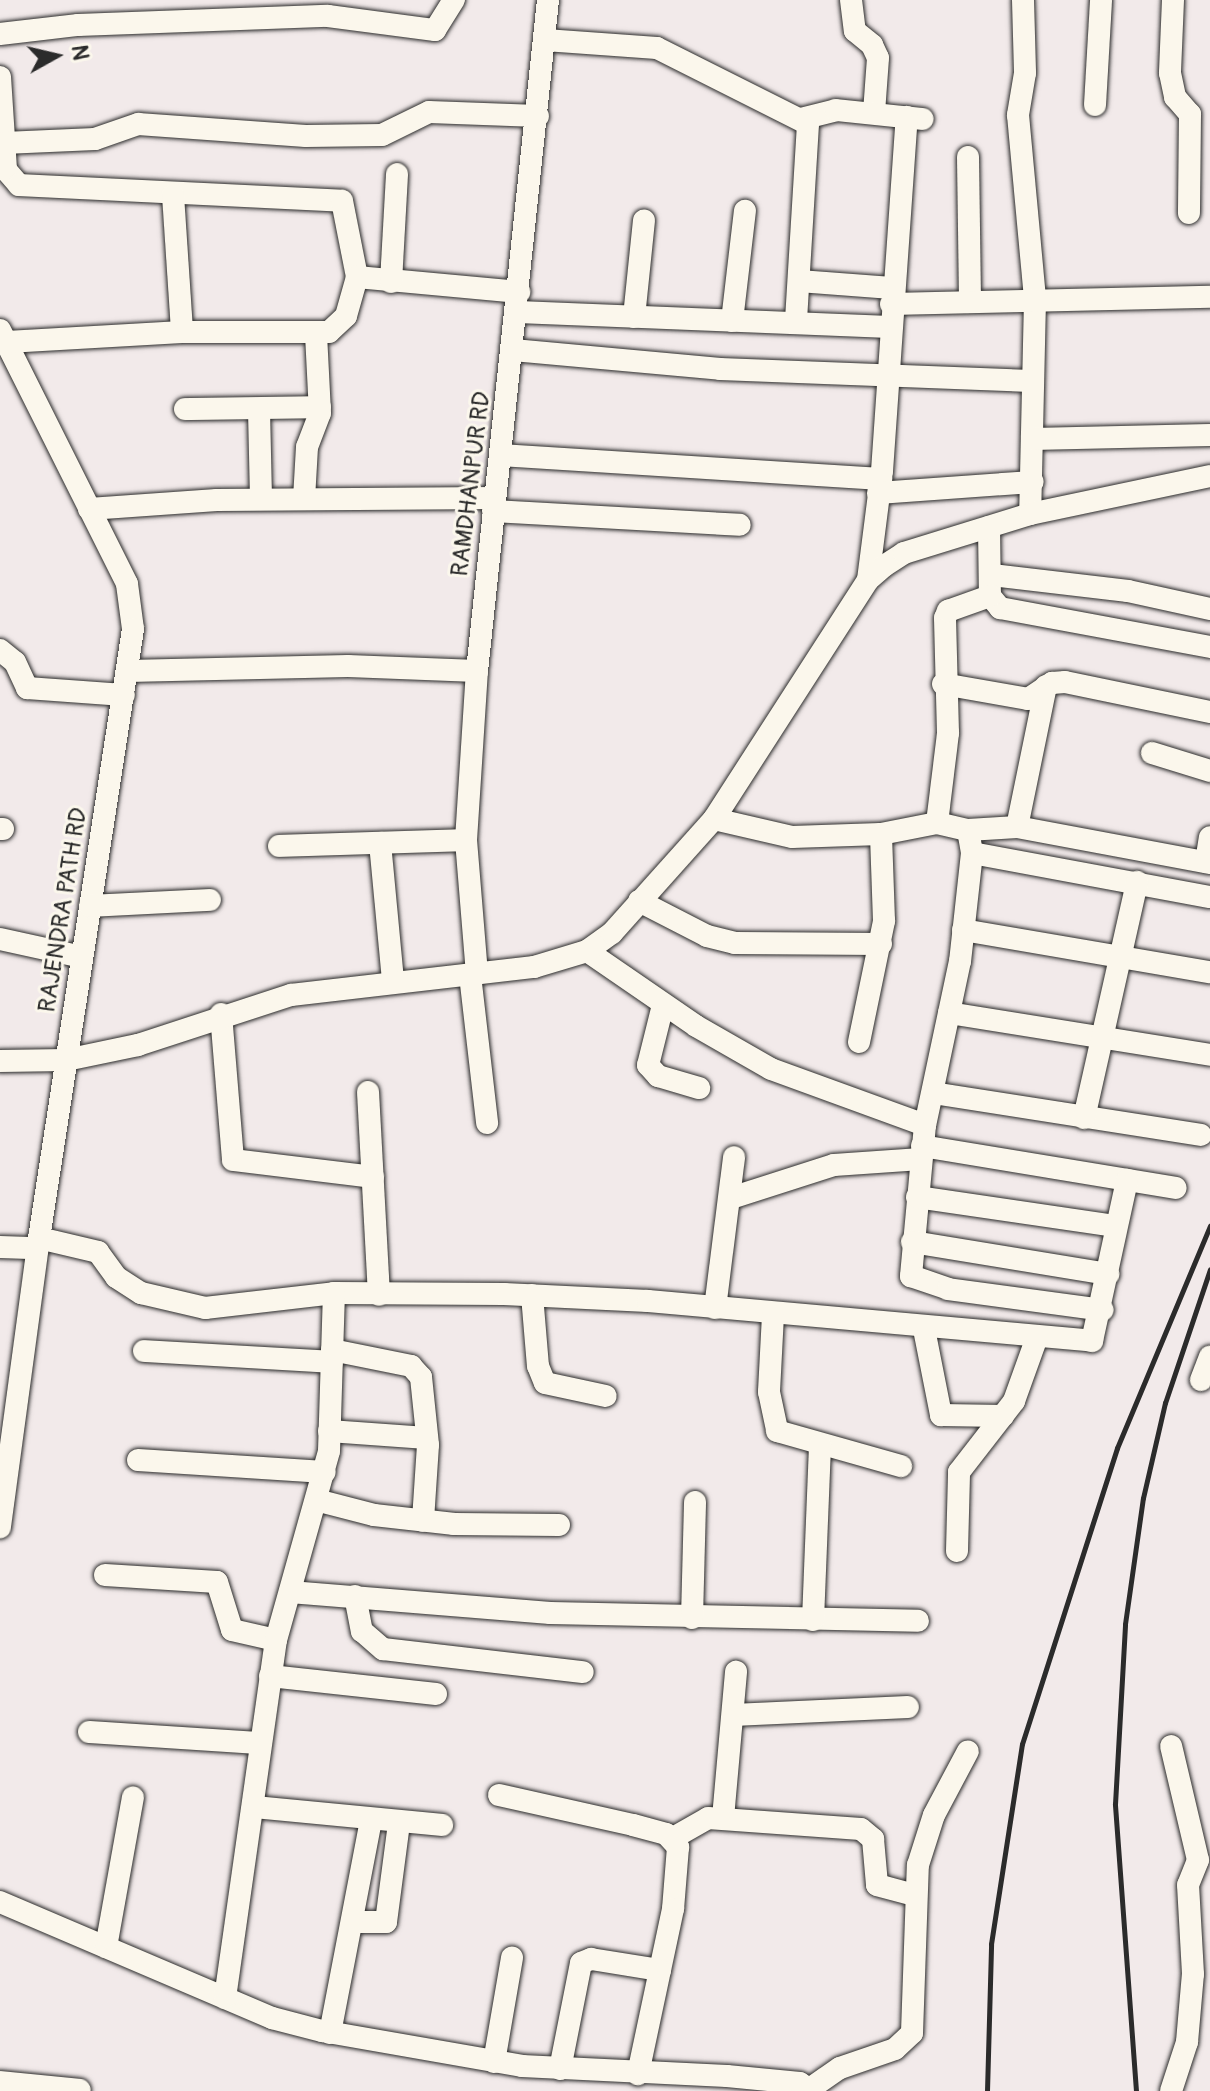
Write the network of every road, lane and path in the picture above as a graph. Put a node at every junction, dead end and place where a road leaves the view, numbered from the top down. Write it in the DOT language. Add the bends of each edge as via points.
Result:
graph roads {
  1 [pos="454,0"];
  2 [pos="548,0"];
  3 [pos="851,0"];
  4 [pos="1023,0"];
  5 [pos="1101,0"];
  6 [pos="1173,0"];
  7 [pos="201,10"];
  8 [pos="0,34"];
  9 [pos="545,40"];
  10 [pos="0,77"];
  11 [pos="1095,105"];
  12 [pos="874,113"];
  13 [pos="538,116"];
  14 [pos="801,119"];
  15 [pos="4,143"];
  16 [pos="968,157"];
  17 [pos="397,174"];
  18 [pos="173,195"];
  19 [pos="745,211"];
  20 [pos="1189,213"];
  21 [pos="644,221"];
  22 [pos="357,277"];
  23 [pos="799,281"];
  24 [pos="391,282"];
  25 [pos="892,296"];
  26 [pos="1210,297"];
  27 [pos="1035,300"];
  28 [pos="518,302"];
  29 [pos="970,302"];
  30 [pos="634,317"];
  31 [pos="732,321"];
  32 [pos="796,323"];
  33 [pos="890,327"];
  34 [pos="182,332"];
  35 [pos="316,333"];
  36 [pos="3,336"];
  37 [pos="513,350"];
  38 [pos="887,376"];
  39 [pos="1031,381"];
  40 [pos="320,407"];
  41 [pos="185,409"];
  42 [pos="259,410"];
  43 [pos="1210,435"];
  44 [pos="1032,439"];
  45 [pos="500,455"];
  46 [pos="1210,476"];
  47 [pos="1033,482"];
  48 [pos="880,486"];
  49 [pos="261,499"];
  50 [pos="304,499"];
  51 [pos="494,504"];
  52 [pos="89,509"];
  53 [pos="1030,514"];
  54 [pos="740,525"];
  55 [pos="989,527"];
  56 [pos="868,580"];
  57 [pos="991,586"];
  58 [pos="1210,609"];
  59 [pos="1210,647"];
  60 [pos="0,650"];
  61 [pos="128,671"];
  62 [pos="477,671"];
  63 [pos="943,684"];
  64 [pos="1046,686"];
  65 [pos="124,695"];
  66 [pos="1210,712"];
  67 [pos="1152,753"];
  68 [pos="1210,771"];
  69 [pos="714,819"];
  70 [pos="937,823"];
  71 [pos="1017,827"];
  72 [pos="968,830"];
  73 [pos="881,834"];
  74 [pos="1210,837"];
  75 [pos="466,840"];
  76 [pos="380,843"];
  77 [pos="279,846"];
  78 [pos="972,853"];
  79 [pos="1208,863"];
  80 [pos="1137,882"];
  81 [pos="1210,897"];
  82 [pos="210,900"];
  83 [pos="639,901"];
  84 [pos="90,906"];
  85 [pos="963,930"];
  86 [pos="0,939"];
  87 [pos="881,944"];
  88 [pos="587,951"];
  89 [pos="1118,954"];
  90 [pos="82,957"];
  91 [pos="1210,972"];
  92 [pos="474,974"];
  93 [pos="393,981"];
  94 [pos="663,1005"];
  95 [pos="949,1013"];
  96 [pos="221,1014"];
  97 [pos="1101,1035"];
  98 [pos="859,1042"];
  99 [pos="1210,1055"];
  100 [pos="66,1060"];
  101 [pos="0,1061"];
  102 [pos="699,1088"];
  103 [pos="368,1092"];
  104 [pos="933,1093"];
  105 [pos="1084,1118"];
  106 [pos="487,1123"];
  107 [pos="1201,1135"];
  108 [pos="923,1143"];
  109 [pos="734,1157"];
  110 [pos="373,1177"];
  111 [pos="1127,1180"];
  112 [pos="1176,1188"];
  113 [pos="917,1197"];
  114 [pos="731,1198"];
  115 [pos="1116,1226"];
  116 [pos="912,1242"];
  117 [pos="38,1243"];
  118 [pos="0,1247"];
  119 [pos="1108,1274"];
  120 [pos="334,1293"];
  121 [pos="379,1295"];
  122 [pos="532,1295"];
  123 [pos="715,1308"];
  124 [pos="1103,1310"];
  125 [pos="773,1315"];
  126 [pos="924,1329"];
  127 [pos="1037,1337"];
  128 [pos="144,1351"];
  129 [pos="332,1356"];
  130 [pos="1210,1357"];
  131 [pos="1201,1380"];
  132 [pos="8,1396"];
  133 [pos="606,1396"];
  134 [pos="1003,1416"];
  135 [pos="329,1431"];
  136 [pos="427,1438"];
  137 [pos="820,1445"];
  138 [pos="138,1460"];
  139 [pos="901,1466"];
  140 [pos="325,1472"];
  141 [pos="316,1500"];
  142 [pos="695,1502"];
  143 [pos="2,1503"];
  144 [pos="423,1521"];
  145 [pos="559,1525"];
  146 [pos="0,1527"];
  147 [pos="957,1551"];
  148 [pos="105,1575"];
  149 [pos="290,1592"];
  150 [pos="355,1596"];
  151 [pos="692,1618"];
  152 [pos="813,1620"];
  153 [pos="918,1621"];
  154 [pos="276,1640"];
  155 [pos="583,1672"];
  156 [pos="736,1672"];
  157 [pos="270,1676"];
  158 [pos="436,1694"];
  159 [pos="908,1707"];
  160 [pos="733,1715"];
  161 [pos="89,1732"];
  162 [pos="259,1743"];
  163 [pos="1171,1746"];
  164 [pos="968,1751"];
  165 [pos="499,1795"];
  166 [pos="133,1797"];
  167 [pos="255,1807"];
  168 [pos="723,1818"];
  169 [pos="371,1821"];
  170 [pos="399,1823"];
  171 [pos="442,1825"];
  172 [pos="673,1838"];
  173 [pos="914,1895"];
  174 [pos="0,1902"];
  175 [pos="352,1922"];
  176 [pos="106,1947"];
  177 [pos="512,1958"];
  178 [pos="660,1970"];
  179 [pos="225,1998"];
  180 [pos="330,2033"];
  181 [pos="494,2062"];
  182 [pos="560,2069"];
  183 [pos="627,2079"];
  184 [pos="0,2082"];
  185 [pos="80,2090"];
  186 [pos="811,2090"];
  187 [pos="1171,2091"];
  1 -- 7 [label="street" via="435,30 328,16"];
  2 -- 9 [label="street, RAMDHANPUR RD"];
  3 -- 12 [label="street" via="855,31 878,58"];
  4 -- 27 [label="street" via="1025,73 1018,115"];
  5 -- 11 [label="street"];
  6 -- 20 [label="street" via="1170,73 1175,97 1190,114"];
  7 -- 8 [label="street"];
  9 -- 13 [label="street, RAMDHANPUR RD"];
  9 -- 14 [label="street" via="657,48 736,86 752,100"];
  10 -- 15 [label="street"];
  12 -- 14 [label="street" via="836,110"];
  12 -- 25 [label="street" via="915,118"];
  13 -- 15 [label="street" via="429,112 382,135 306,136 138,124 95,139"];
  13 -- 28 [label="street, RAMDHANPUR RD"];
  14 -- 23 [label="street" via="810,130"];
  15 -- 18 [label="street" via="6,170 19,185"];
  16 -- 29 [label="street"];
  17 -- 24 [label="street"];
  18 -- 22 [label="street" via="342,201"];
  18 -- 34 [label="street"];
  19 -- 31 [label="street"];
  21 -- 30 [label="street"];
  22 -- 24 [label="street"];
  22 -- 35 [label="street" via="346,316 337,328"];
  23 -- 25 [label="street"];
  23 -- 32 [label="street"];
  24 -- 28 [label="street"];
  25 -- 29 [label="street"];
  25 -- 33 [label="street"];
  26 -- 27 [label="street"];
  27 -- 29 [label="street"];
  27 -- 39 [label="street"];
  28 -- 30 [label="street"];
  28 -- 37 [label="street, RAMDHANPUR RD"];
  30 -- 31 [label="street"];
  31 -- 32 [label="street"];
  32 -- 33 [label="street"];
  33 -- 38 [label="street"];
  34 -- 35 [label="street"];
  34 -- 36 [label="street"];
  35 -- 40 [label="street"];
  36 -- 52 [label="street, RAJENDRA PATH RD"];
  37 -- 38 [label="street" via="720,369"];
  37 -- 45 [label="street, RAMDHANPUR RD"];
  38 -- 39 [label="street"];
  38 -- 48 [label="street"];
  39 -- 44 [label="street"];
  40 -- 42 [label="street"];
  40 -- 50 [label="street" via="307,447"];
  41 -- 42 [label="street"];
  42 -- 49 [label="street"];
  43 -- 44 [label="street"];
  44 -- 47 [label="street"];
  45 -- 48 [label="street"];
  45 -- 51 [label="street, RAMDHANPUR RD"];
  46 -- 53 [label="street"];
  47 -- 48 [label="street"];
  47 -- 53 [label="street"];
  48 -- 56 [label="street"];
  49 -- 50 [label="street"];
  49 -- 52 [label="street"];
  50 -- 51 [label="street"];
  51 -- 54 [label="street"];
  51 -- 62 [label="street, RAMDHANPUR RD"];
  52 -- 61 [label="street, RAJENDRA PATH RD" via="132,605"];
  53 -- 55 [label="street"];
  55 -- 56 [label="street" via="904,553"];
  55 -- 57 [label="street"];
  56 -- 69 [label="street"];
  57 -- 58 [label="street" via="1099,586"];
  57 -- 59 [label="street" via="1000,608"];
  57 -- 63 [label="street" via="948,611"];
  60 -- 65 [label="street" via="15,662 27,688"];
  61 -- 62 [label="street" via="348,666"];
  61 -- 65 [label="street, RAJENDRA PATH RD"];
  62 -- 75 [label="street, RAMDHANPUR RD"];
  63 -- 64 [label="street" via="1028,699"];
  63 -- 70 [label="street" via="948,733"];
  64 -- 66 [label="street" via="1065,682"];
  64 -- 71 [label="street"];
  65 -- 84 [label="street, RAJENDRA PATH RD"];
  67 -- 68 [label="street"];
  69 -- 73 [label="street" via="792,837"];
  69 -- 83 [label="street"];
  70 -- 72 [label="street"];
  70 -- 73 [label="street"];
  71 -- 72 [label="street"];
  71 -- 79 [label="street"];
  72 -- 78 [label="street"];
  73 -- 87 [label="street" via="886,878"];
  74 -- 79 [label="street"];
  75 -- 76 [label="street"];
  75 -- 92 [label="street, RAMDHANPUR RD"];
  76 -- 77 [label="street"];
  76 -- 93 [label="street"];
  78 -- 80 [label="street"];
  78 -- 85 [label="street"];
  80 -- 81 [label="street"];
  80 -- 89 [label="street"];
  82 -- 84 [label="street"];
  83 -- 87 [label="street" via="707,936 735,943"];
  83 -- 88 [label="street"];
  84 -- 90 [label="street, RAJENDRA PATH RD"];
  85 -- 89 [label="street"];
  85 -- 95 [label="street"];
  86 -- 90 [label="street"];
  87 -- 98 [label="street"];
  88 -- 92 [label="street" via="534,967"];
  88 -- 94 [label="street"];
  89 -- 91 [label="street"];
  89 -- 97 [label="street"];
  90 -- 100 [label="street, RAJENDRA PATH RD"];
  92 -- 93 [label="street"];
  92 -- 106 [label="street, RAMDHANPUR RD"];
  93 -- 96 [label="street" via="291,995"];
  94 -- 102 [label="street" via="648,1065 658,1076"];
  94 -- 108 [label="street" via="771,1069"];
  95 -- 97 [label="street"];
  95 -- 104 [label="street"];
  96 -- 100 [label="street" via="138,1045"];
  96 -- 110 [label="street" via="233,1160"];
  97 -- 99 [label="street"];
  97 -- 105 [label="street"];
  100 -- 101 [label="street"];
  100 -- 117 [label="street, RAJENDRA PATH RD"];
  103 -- 110 [label="street"];
  104 -- 105 [label="street"];
  104 -- 108 [label="street"];
  105 -- 107 [label="street"];
  108 -- 111 [label="street"];
  108 -- 113 [label="street"];
  108 -- 114 [label="street"];
  109 -- 114 [label="street"];
  110 -- 121 [label="street"];
  111 -- 112 [label="street"];
  111 -- 115 [label="street"];
  113 -- 115 [label="street"];
  113 -- 116 [label="street"];
  114 -- 123 [label="street"];
  115 -- 119 [label="street"];
  116 -- 119 [label="street"];
  116 -- 124 [label="street" via="911,1276 917,1282"];
  117 -- 118 [label="street"];
  117 -- 120 [label="street" via="98,1252 125,1286 159,1300 221,1308"];
  117 -- 132 [label="street, RAJENDRA PATH RD"];
  119 -- 124 [label="street"];
  120 -- 121 [label="street"];
  120 -- 129 [label="street"];
  121 -- 122 [label="street"];
  122 -- 123 [label="street"];
  122 -- 133 [label="street" via="538,1366 545,1383"];
  123 -- 125 [label="street"];
  124 -- 127 [label="street" via="1092,1341"];
  125 -- 126 [label="street"];
  125 -- 137 [label="street" via="772,1423 784,1436"];
  126 -- 127 [label="street"];
  126 -- 134 [label="street" via="941,1415"];
  127 -- 134 [label="street" via="1024,1382"];
  128 -- 129 [label="street"];
  129 -- 135 [label="street"];
  129 -- 136 [label="street" via="417,1370"];
  130 -- 131 [label="street"];
  132 -- 143 [label="street, RAJENDRA PATH RD"];
  134 -- 147 [label="street" via="959,1472"];
  135 -- 136 [label="street"];
  135 -- 140 [label="street"];
  136 -- 144 [label="street"];
  137 -- 139 [label="street"];
  137 -- 152 [label="street"];
  138 -- 140 [label="street"];
  140 -- 141 [label="street"];
  141 -- 144 [label="street"];
  141 -- 149 [label="street"];
  142 -- 151 [label="street"];
  143 -- 146 [label="street, RAJENDRA PATH RD"];
  144 -- 145 [label="street"];
  148 -- 154 [label="street" via="217,1582 232,1630"];
  149 -- 150 [label="street"];
  149 -- 154 [label="street"];
  150 -- 151 [label="street" via="550,1613"];
  150 -- 155 [label="street" via="362,1631 383,1649"];
  151 -- 152 [label="street"];
  152 -- 153 [label="street"];
  154 -- 157 [label="street"];
  156 -- 160 [label="street"];
  157 -- 158 [label="street"];
  157 -- 162 [label="street"];
  159 -- 160 [label="street"];
  160 -- 168 [label="street"];
  161 -- 162 [label="street"];
  162 -- 167 [label="street"];
  163 -- 187 [label="street" via="1198,1860 1188,1885 1193,1974 1187,2042"];
  164 -- 173 [label="street" via="922,1843"];
  165 -- 172 [label="street"];
  166 -- 176 [label="street"];
  167 -- 169 [label="street"];
  167 -- 179 [label="street"];
  168 -- 172 [label="street" via="708,1818"];
  168 -- 173 [label="street" via="861,1829 873,1839 877,1885"];
  169 -- 170 [label="street"];
  169 -- 175 [label="street"];
  170 -- 171 [label="street"];
  170 -- 175 [label="street" via="386,1922"];
  172 -- 178 [label="street" via="680,1868"];
  173 -- 186 [label="street" via="908,2040 840,2068"];
  174 -- 176 [label="street"];
  175 -- 180 [label="street"];
  176 -- 179 [label="street"];
  177 -- 181 [label="street"];
  178 -- 182 [label="street" via="591,1959 581,1963"];
  178 -- 183 [label="street"];
  179 -- 180 [label="street"];
  180 -- 181 [label="street"];
  181 -- 182 [label="street"];
  182 -- 183 [label="street"];
  183 -- 186 [label="street" via="727,2076"];
  184 -- 185 [label="street"];
}
